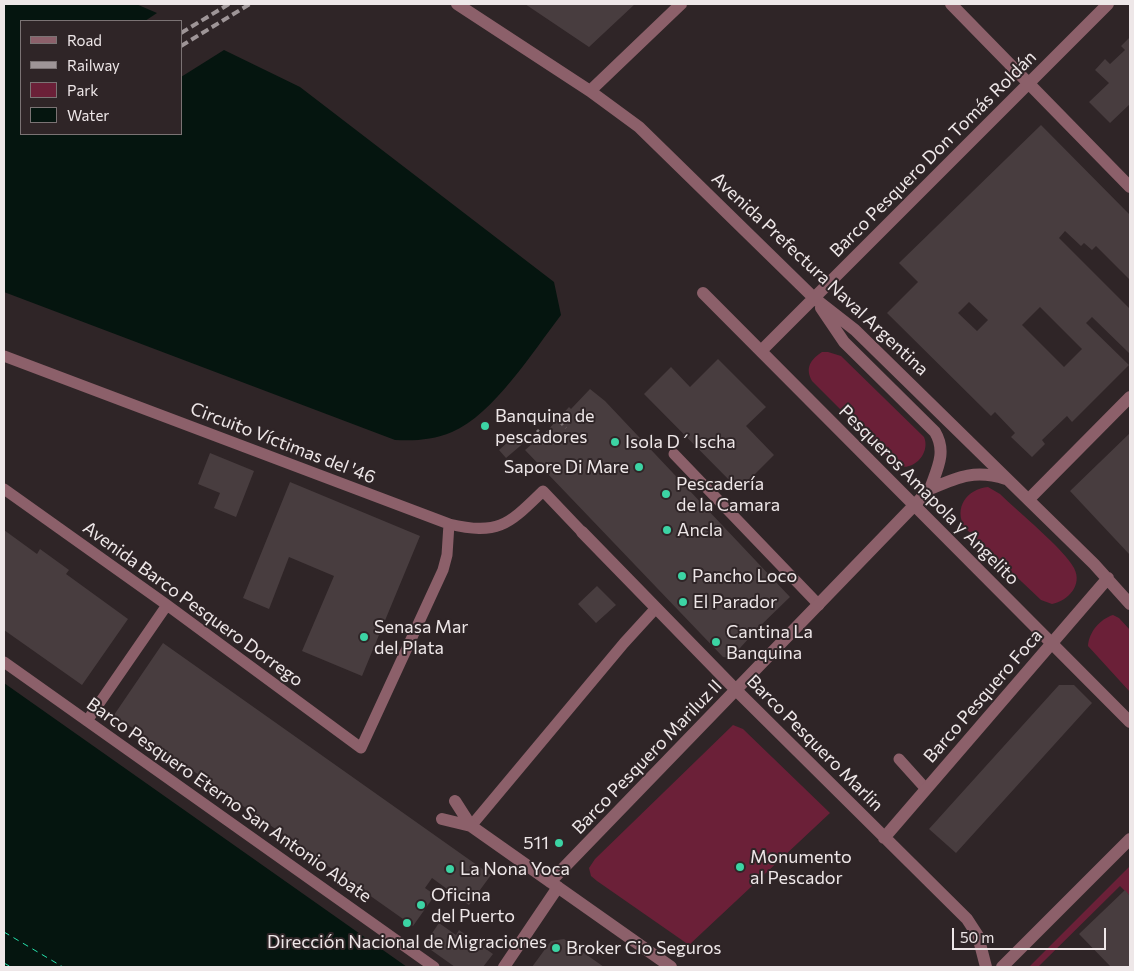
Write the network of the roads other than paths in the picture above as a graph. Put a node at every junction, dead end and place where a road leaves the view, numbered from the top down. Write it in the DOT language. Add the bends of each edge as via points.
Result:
graph roads {
  1 [pos="457,4"];
  2 [pos="681,4"];
  3 [pos="952,4"];
  4 [pos="1108,4"];
  5 [pos="1029,83"];
  6 [pos="590,91"];
  7 [pos="1130,187"];
  8 [pos="703,293"];
  9 [pos="814,298"];
  10 [pos="761,351"];
  11 [pos="4,356"];
  12 [pos="1130,397"];
  13 [pos="674,454"];
  14 [pos="1008,479"];
  15 [pos="930,489"];
  16 [pos="4,490"];
  17 [pos="1029,499"];
  18 [pos="914,504"];
  19 [pos="449,524"];
  20 [pos="582,532"];
  21 [pos="1108,578"];
  22 [pos="1130,604"];
  23 [pos="166,605"];
  24 [pos="819,605"];
  25 [pos="656,608"];
  26 [pos="1052,643"];
  27 [pos="4,662"];
  28 [pos="737,691"];
  29 [pos="86,721"];
  30 [pos="1130,722"];
  31 [pos="899,759"];
  32 [pos="926,789"];
  33 [pos="455,802"];
  34 [pos="442,819"];
  35 [pos="471,826"];
  36 [pos="884,838"];
  37 [pos="1130,839"];
  38 [pos="554,884"];
  39 [pos="434,967"];
  40 [pos="504,967"];
  41 [pos="671,967"];
  42 [pos="986,967"];
  43 [pos="1002,967"];
  1 -- 6 [label="street, Avenida Prefectura Naval Argentina"];
  2 -- 6 [label="street"];
  3 -- 5 [label="street"];
  4 -- 5 [label="street, Barco Pesquero Don Tomás Roldán"];
  5 -- 7 [label="street"];
  5 -- 9 [label="street, Barco Pesquero Don Tomás Roldán"];
  6 -- 9 [label="street, Avenida Prefectura Naval Argentina" via="658,144"];
  8 -- 10 [label="street, Pesqueros Amapola y Angelito"];
  9 -- 10 [label="street, Barco Pesquero Don Tomás Roldán"];
  9 -- 14 [label="street, Avenida Prefectura Naval Argentina" via="856,330"];
  9 -- 15 [label="street" via="844,342 941,441 941,459"];
  10 -- 18 [label="street, Pesqueros Amapola y Angelito"];
  11 -- 19 [label="lane, Circuito Víctimas del '46"];
  12 -- 17 [label="street"];
  13 -- 24 [label="lane"];
  14 -- 15 [label="street" via="971,474"];
  14 -- 17 [label="street, Avenida Prefectura Naval Argentina"];
  15 -- 18 [label="street, Barco Pesquero Mariluz II"];
  16 -- 23 [label="lane, Avenida Barco Pesquero Dorrego"];
  17 -- 21 [label="street, Avenida Prefectura Naval Argentina"];
  18 -- 24 [label="street, Barco Pesquero Mariluz II"];
  18 -- 26 [label="street, Pesqueros Amapola y Angelito"];
  19 -- 20 [label="lane, Circuito Víctimas del '46" via="473,530 500,526 521,513 543,491"];
  19 -- 23 [label="lane, Avenida Barco Pesquero Dorrego" via="443,570 361,748"];
  20 -- 25 [label="street, Barco Pesquero Marlin"];
  21 -- 22 [label="street, Avenida Prefectura Naval Argentina"];
  21 -- 26 [label="street, Barco Pesquero Foca"];
  23 -- 29 [label="lane"];
  24 -- 28 [label="street, Barco Pesquero Mariluz II"];
  25 -- 28 [label="street, Barco Pesquero Marlin"];
  25 -- 35 [label="lane"];
  26 -- 30 [label="street, Pesqueros Amapola y Angelito"];
  26 -- 32 [label="street, Barco Pesquero Foca"];
  27 -- 29 [label="lane, Barco Pesquero Eterno San Antonio Abate"];
  28 -- 36 [label="street, Barco Pesquero Marlin"];
  28 -- 38 [label="street, Barco Pesquero Mariluz II"];
  29 -- 39 [label="lane, Barco Pesquero Eterno San Antonio Abate"];
  31 -- 32 [label="lane"];
  32 -- 36 [label="street, Barco Pesquero Foca"];
  33 -- 35 [label="street"];
  34 -- 35 [label="street"];
  35 -- 38 [label="street"];
  36 -- 42 [label="street, Barco Pesquero Marlin" via="967,919 978,936"];
  37 -- 43 [label="street"];
  38 -- 40 [label="street, Barco Pesquero Mariluz II"];
  38 -- 41 [label="street"];
}
